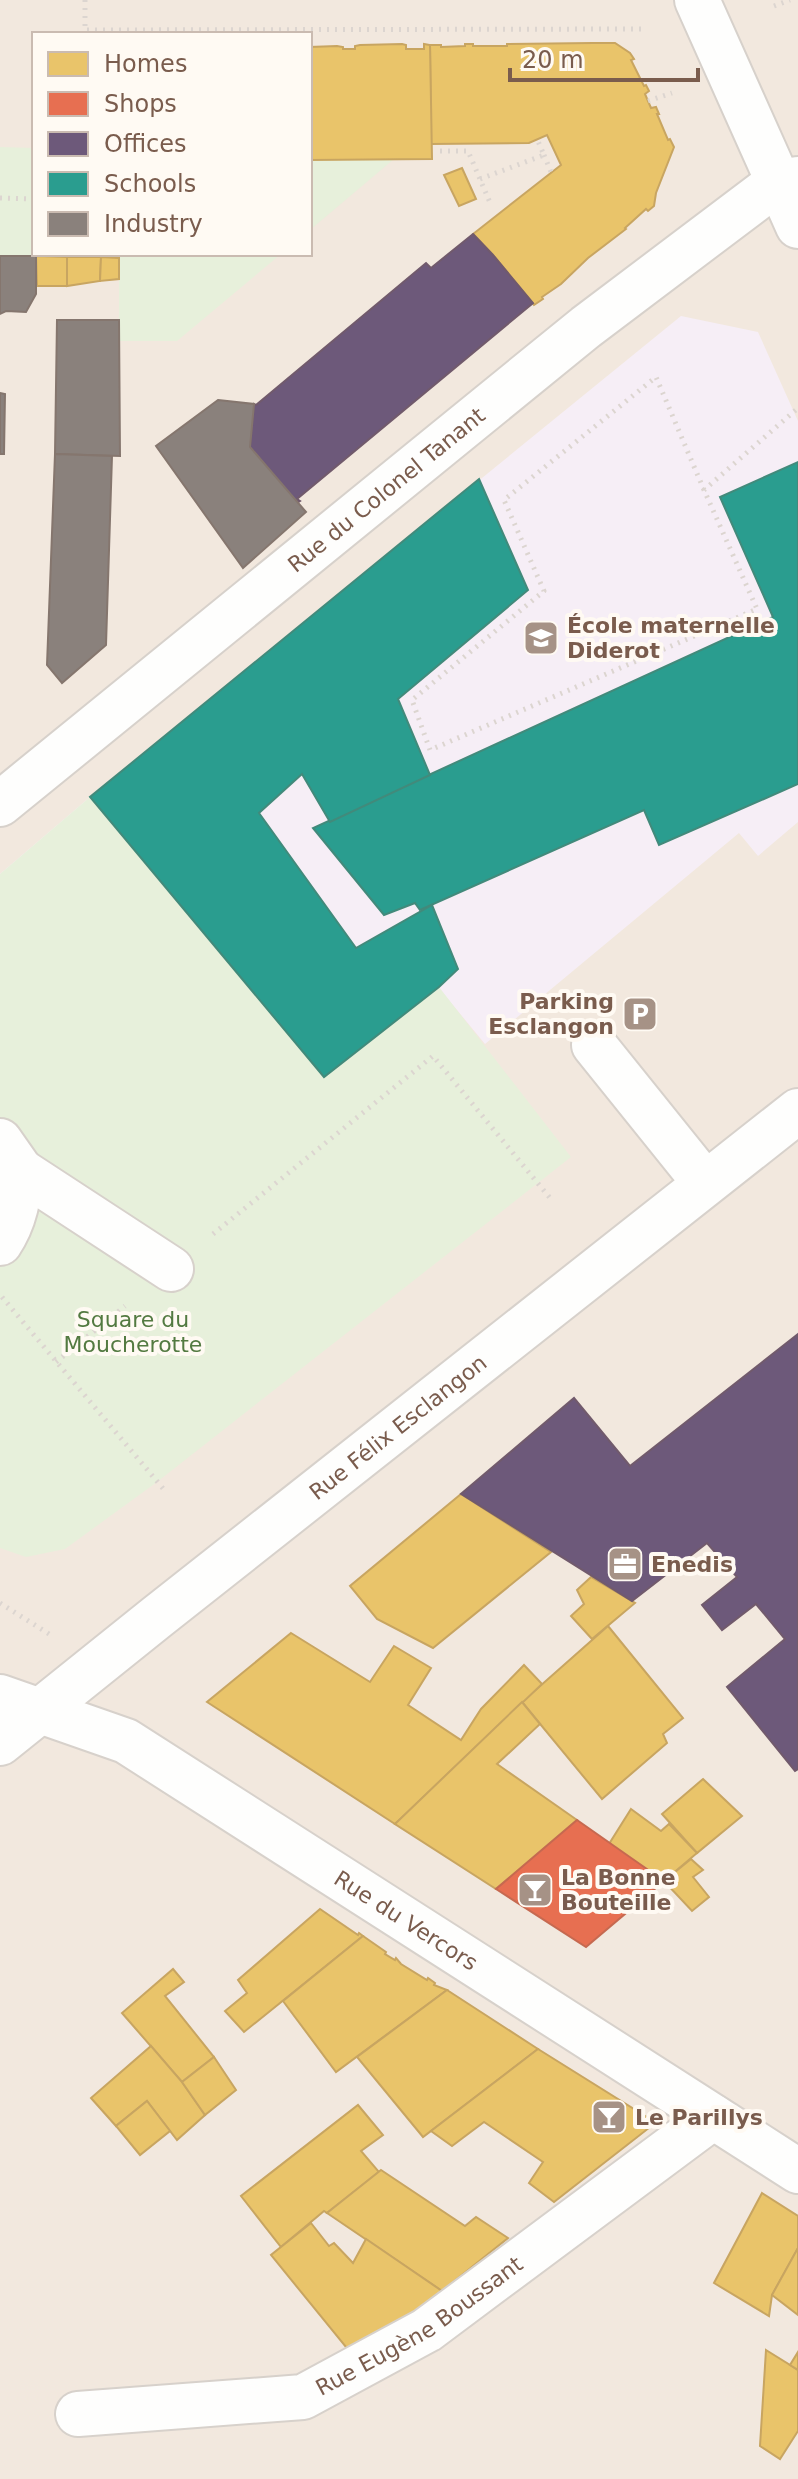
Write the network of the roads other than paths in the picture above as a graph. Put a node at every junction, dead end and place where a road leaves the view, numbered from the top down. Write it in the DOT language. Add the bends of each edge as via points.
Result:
graph roads {
  1 [pos="697,0"];
  2 [pos="788,180"];
  3 [pos="798,226"];
  4 [pos="0,804"];
  5 [pos="594,1045"];
  6 [pos="798,1111"];
  7 [pos="11,1156"];
  8 [pos="705,1183"];
  9 [pos="0,1243"];
  10 [pos="171,1269"];
  11 [pos="20,1704"];
  12 [pos="0,1743"];
  13 [pos="713,2117"];
  14 [pos="798,2171"];
  15 [pos="78,2414"];
  1 -- 2 [label="street"];
  2 -- 3 [label="street"];
  2 -- 4 [label="street, Rue du Colonel Tanant" via="586,327"];
  5 -- 8 [label="street"];
  6 -- 8 [label="street, Rue Félix Esclangon"];
  7 -- 9 [label="street" via="18,1201"];
  7 -- 10 [label="street"];
  8 -- 11 [label="street, Rue Félix Esclangon"];
  11 -- 12 [label="street, Rue Félix Esclangon"];
  11 -- 13 [label="street, Rue du Vercors" via="126,1741"];
  13 -- 14 [label="street, Rue du Vercors"];
  13 -- 15 [label="street, Rue Eugène Boussant" via="427,2330 303,2397"];
}
